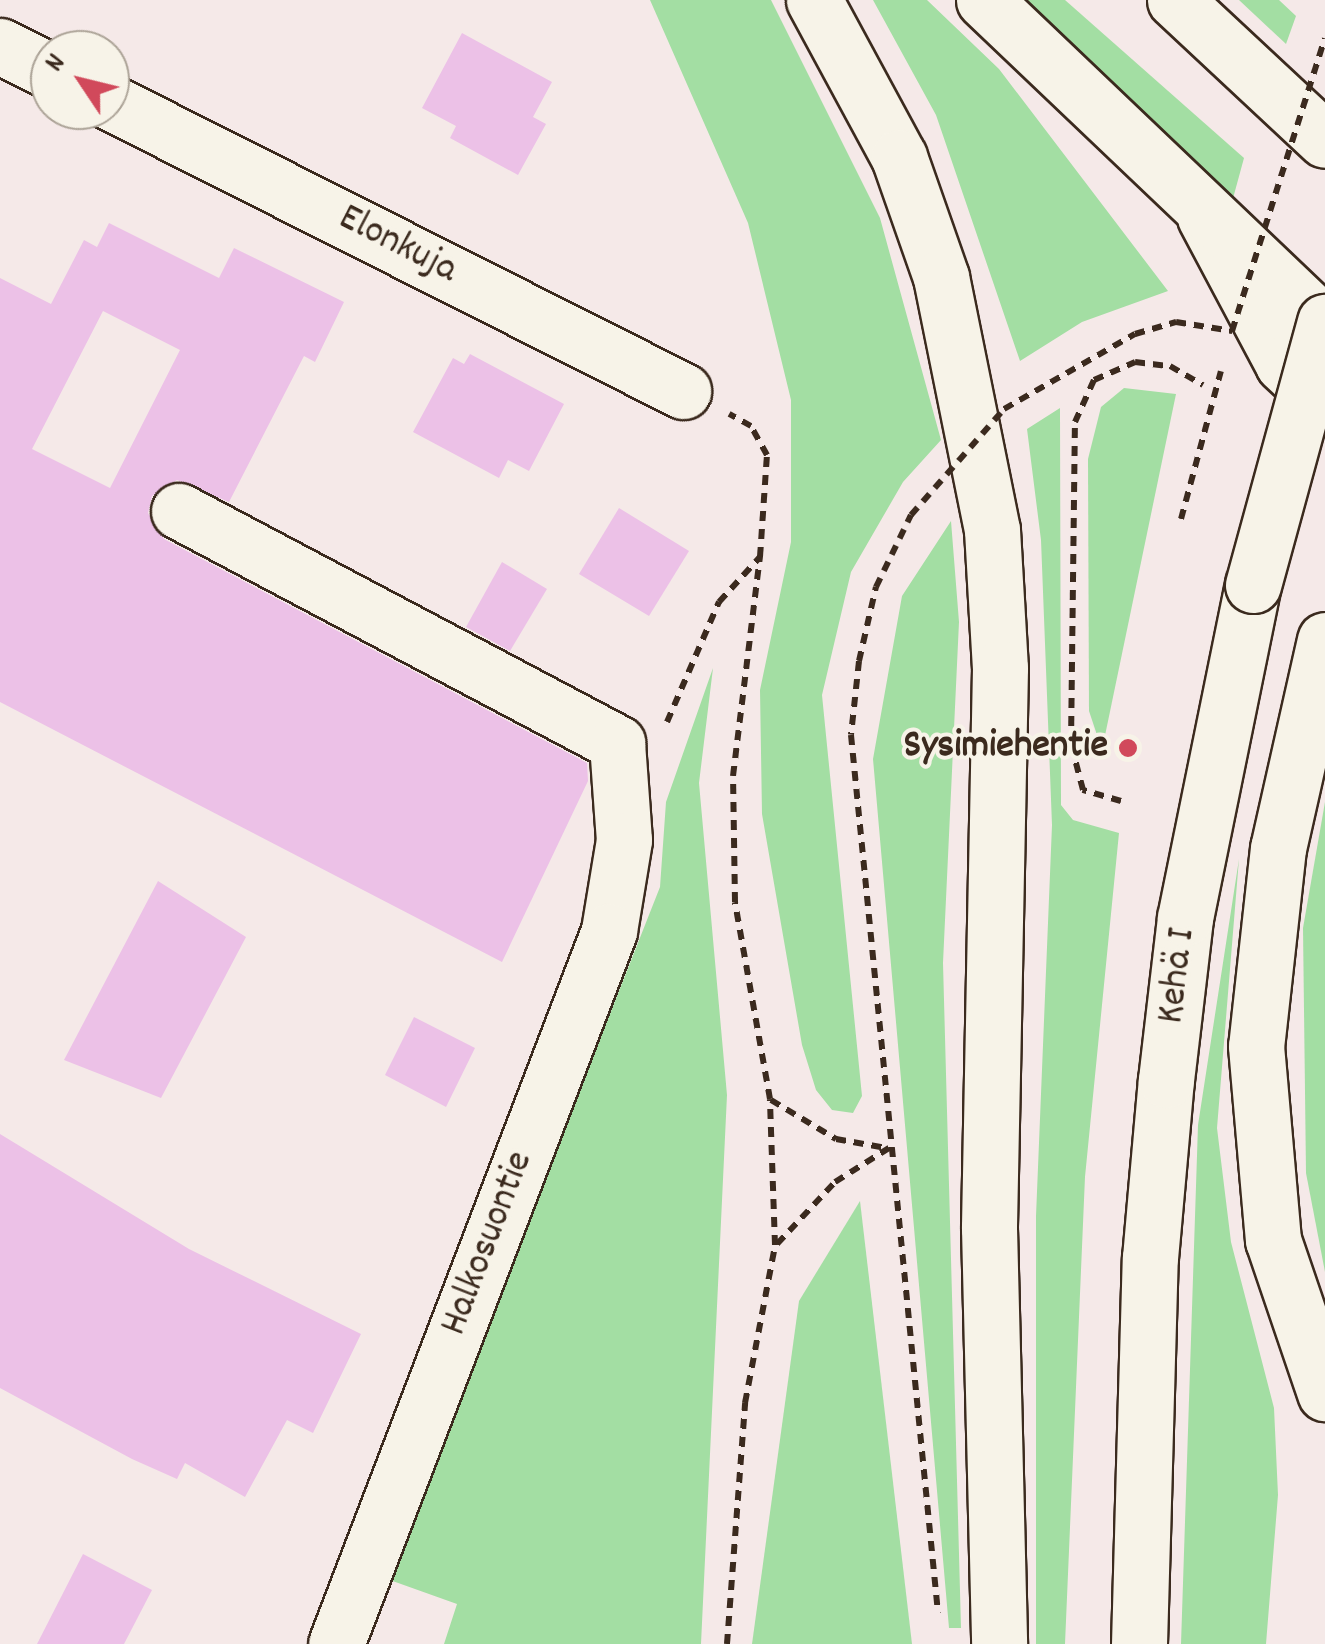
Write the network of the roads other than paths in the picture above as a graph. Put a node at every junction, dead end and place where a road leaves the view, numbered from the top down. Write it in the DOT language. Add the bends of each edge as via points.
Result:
graph roads {
  1 [pos="814,0"];
  2 [pos="984,0"];
  3 [pos="1175,0"];
  4 [pos="0,46"];
  5 [pos="30,61"];
  6 [pos="130,112"];
  7 [pos="1325,140"];
  8 [pos="1197,201"];
  9 [pos="1325,324"];
  10 [pos="684,392"];
  11 [pos="1325,402"];
  12 [pos="179,511"];
  13 [pos="1324,644"];
  14 [pos="1325,1393"];
  15 [pos="336,1644"];
  16 [pos="999,1644"];
  17 [pos="1139,1644"];
  1 -- 16 [label="main road" via="899,157 941,277 992,530 1000,668 988,1228"];
  2 -- 8 [label="main road"];
  3 -- 7 [label="main road"];
  4 -- 5 [label="main road"];
  6 -- 10 [label="main road, Elonkuja"];
  8 -- 9 [label="main road"];
  8 -- 11 [label="main road" via="1282,364"];
  9 -- 17 [label="main road, Kehä I, bridge" via="1253,585 1185,918 1150,1258"];
  12 -- 15 [label="main road, Halkosuontie" via="618,744 624,840 609,931"];
  13 -- 14 [label="main road" via="1278,848 1256,1046 1273,1240"];
}
